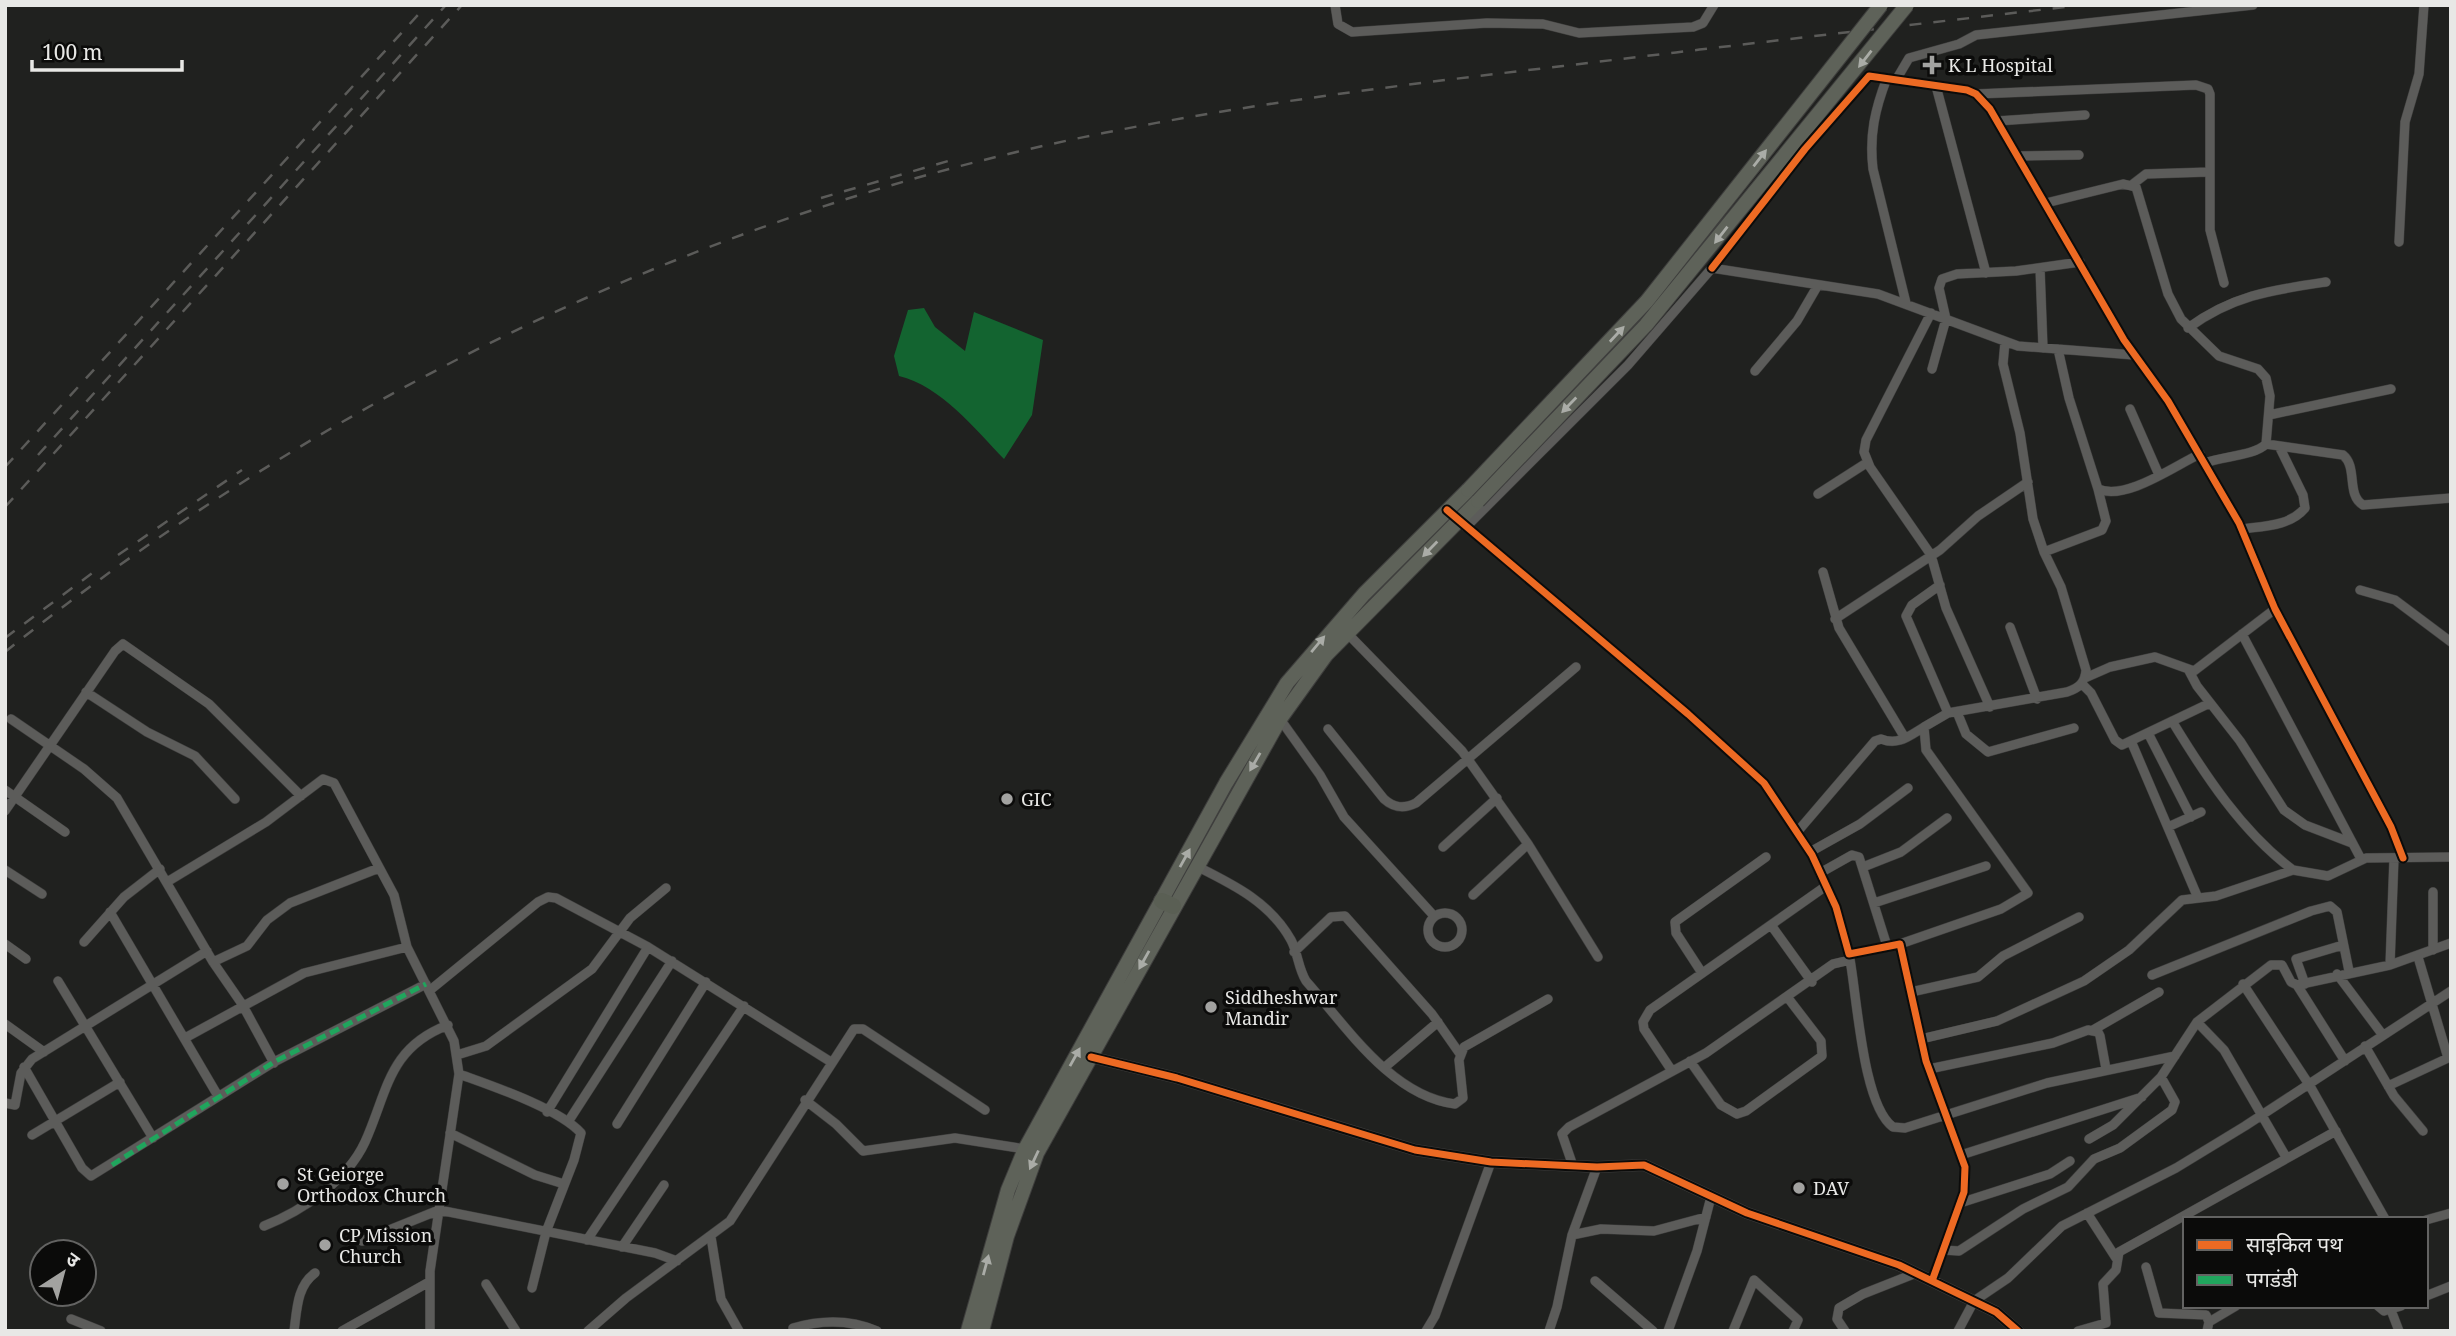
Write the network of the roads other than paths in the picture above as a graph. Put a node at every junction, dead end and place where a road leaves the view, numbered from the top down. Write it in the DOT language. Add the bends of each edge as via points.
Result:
graph roads {
  1 [pos="1335,5"];
  2 [pos="1714,5"];
  3 [pos="1881,5"];
  4 [pos="1907,5"];
  5 [pos="2253,5"];
  6 [pos="2424,5"];
  7 [pos="1892,79"];
  8 [pos="1936,86"];
  9 [pos="1976,94"];
  10 [pos="2085,115"];
  11 [pos="1997,121"];
  12 [pos="2079,155"];
  13 [pos="2018,156"];
  14 [pos="2209,172"];
  15 [pos="2133,184"];
  16 [pos="2046,203"];
  17 [pos="2399,242"];
  18 [pos="2080,262"];
  19 [pos="1712,268"];
  20 [pos="2040,268"];
  21 [pos="1986,272"];
  22 [pos="2326,282"];
  23 [pos="2224,283"];
  24 [pos="1818,285"];
  25 [pos="1906,303"];
  26 [pos="1931,313"];
  27 [pos="1946,319"];
  28 [pos="2188,328"];
  29 [pos="2005,342"];
  30 [pos="2043,348"];
  31 [pos="2058,349"];
  32 [pos="2134,355"];
  33 [pos="1932,369"];
  34 [pos="1755,371"];
  35 [pos="2391,389"];
  36 [pos="2130,409"];
  37 [pos="2269,415"];
  38 [pos="2266,444"];
  39 [pos="2279,446"];
  40 [pos="2203,458"];
  41 [pos="1868,462"];
  42 [pos="2159,475"];
  43 [pos="2028,482"];
  44 [pos="2098,489"];
  45 [pos="1818,494"];
  46 [pos="1473,495"];
  47 [pos="2451,498"];
  48 [pos="1457,519"];
  49 [pos="2242,529"];
  50 [pos="2044,552"];
  51 [pos="1931,555"];
  52 [pos="1823,572"];
  53 [pos="1940,585"];
  54 [pos="2360,590"];
  55 [pos="2275,609"];
  56 [pos="1835,619"];
  57 [pos="2010,627"];
  58 [pos="1347,633"];
  59 [pos="2242,634"];
  60 [pos="2451,642"];
  61 [pos="1576,667"];
  62 [pos="2188,669"];
  63 [pos="2083,681"];
  64 [pos="86,692"];
  65 [pos="2037,699"];
  66 [pos="2210,703"];
  67 [pos="1990,707"];
  68 [pos="1952,713"];
  69 [pos="11,719"];
  70 [pos="1280,719"];
  71 [pos="2172,722"];
  72 [pos="1924,727"];
  73 [pos="2074,728"];
  74 [pos="1328,729"];
  75 [pos="2148,733"];
  76 [pos="1905,738"];
  77 [pos="2131,741"];
  78 [pos="50,746"];
  79 [pos="1468,759"];
  80 [pos="1908,788"];
  81 [pos="5,790"];
  82 [pos="301,796"];
  83 [pos="15,797"];
  84 [pos="1497,798"];
  85 [pos="236,799"];
  86 [pos="5,811"];
  87 [pos="2201,812"];
  88 [pos="2191,817"];
  89 [pos="1947,818"];
  90 [pos="2168,827"];
  91 [pos="1798,831"];
  92 [pos="65,832"];
  93 [pos="2353,843"];
  94 [pos="1528,844"];
  95 [pos="1443,847"];
  96 [pos="1810,852"];
  97 [pos="1766,857"];
  98 [pos="2451,857"];
  99 [pos="2399,858"];
  100 [pos="2361,859"];
  101 [pos="1196,866"];
  102 [pos="1986,866"];
  103 [pos="1863,867"];
  104 [pos="379,868"];
  105 [pos="160,869"];
  106 [pos="5,870"];
  107 [pos="2292,870"];
  108 [pos="1820,873"];
  109 [pos="167,882"];
  110 [pos="1826,886"];
  111 [pos="666,888"];
  112 [pos="2433,892"];
  113 [pos="42,894"];
  114 [pos="1473,895"];
  115 [pos="2198,898"];
  116 [pos="1874,902"];
  117 [pos="1168,903"];
  118 [pos="110,912"];
  119 [pos="1434,916"];
  120 [pos="2079,917"];
  121 [pos="1771,925"];
  122 [pos="619,931"];
  123 [pos="84,942"];
  124 [pos="1900,943"];
  125 [pos="2451,943"];
  126 [pos="5,944"];
  127 [pos="2343,945"];
  128 [pos="1887,946"];
  129 [pos="407,947"];
  130 [pos="648,947"];
  131 [pos="2433,950"];
  132 [pos="207,951"];
  133 [pos="1294,952"];
  134 [pos="1598,957"];
  135 [pos="1849,957"];
  136 [pos="2418,957"];
  137 [pos="26,959"];
  138 [pos="672,961"];
  139 [pos="213,962"];
  140 [pos="2390,965"];
  141 [pos="2349,971"];
  142 [pos="1702,973"];
  143 [pos="2337,974"];
  144 [pos="2152,975"];
  145 [pos="58,981"];
  146 [pos="154,982"];
  147 [pos="706,982"];
  148 [pos="1812,982"];
  149 [pos="2243,984"];
  150 [pos="2301,984"];
  151 [pos="428,987"];
  152 [pos="1911,992"];
  153 [pos="2159,992"];
  154 [pos="2451,992"];
  155 [pos="1787,998"];
  156 [pos="1548,999"];
  157 [pos="2434,1001"];
  158 [pos="242,1004"];
  159 [pos="744,1006"];
  160 [pos="1438,1022"];
  161 [pos="2197,1022"];
  162 [pos="5,1024"];
  163 [pos="86,1024"];
  164 [pos="447,1025"];
  165 [pos="2093,1030"];
  166 [pos="2382,1034"];
  167 [pos="185,1038"];
  168 [pos="1921,1039"];
  169 [pos="2365,1046"];
  170 [pos="44,1052"];
  171 [pos="1460,1054"];
  172 [pos="457,1055"];
  173 [pos="2175,1056"];
  174 [pos="1091,1057"];
  175 [pos="1690,1061"];
  176 [pos="2345,1061"];
  177 [pos="831,1062"];
  178 [pos="274,1063"];
  179 [pos="24,1067"];
  180 [pos="1385,1067"];
  181 [pos="1929,1069"];
  182 [pos="2106,1069"];
  183 [pos="1672,1071"];
  184 [pos="459,1074"];
  185 [pos="2161,1077"];
  186 [pos="120,1082"];
  187 [pos="2310,1086"];
  188 [pos="2388,1086"];
  189 [pos="218,1096"];
  190 [pos="2142,1097"];
  191 [pos="806,1100"];
  192 [pos="5,1103"];
  193 [pos="985,1110"];
  194 [pos="547,1112"];
  195 [pos="1947,1116"];
  196 [pos="2261,1116"];
  197 [pos="56,1120"];
  198 [pos="568,1122"];
  199 [pos="617,1124"];
  200 [pos="2336,1131"];
  201 [pos="2423,1131"];
  202 [pos="450,1133"];
  203 [pos="32,1135"];
  204 [pos="153,1138"];
  205 [pos="2090,1139"];
  206 [pos="1025,1149"];
  207 [pos="1961,1155"];
  208 [pos="2286,1157"];
  209 [pos="2070,1161"];
  210 [pos="1491,1162"];
  211 [pos="1573,1166"];
  212 [pos="1597,1167"];
  213 [pos="564,1184"];
  214 [pos="664,1185"];
  215 [pos="1711,1197"];
  216 [pos="1960,1203"];
  217 [pos="439,1210"];
  218 [pos="2087,1213"];
  219 [pos="2451,1213"];
  220 [pos="1706,1217"];
  221 [pos="2384,1217"];
  222 [pos="2428,1219"];
  223 [pos="264,1226"];
  224 [pos="546,1232"];
  225 [pos="1572,1235"];
  226 [pos="711,1237"];
  227 [pos="587,1240"];
  228 [pos="362,1241"];
  229 [pos="622,1247"];
  230 [pos="1943,1250"];
  231 [pos="2116,1258"];
  232 [pos="677,1261"];
  233 [pos="2146,1267"];
  234 [pos="315,1273"];
  235 [pos="1916,1273"];
  236 [pos="1595,1281"];
  237 [pos="1932,1281"];
  238 [pos="429,1282"];
  239 [pos="486,1284"];
  240 [pos="2451,1286"];
  241 [pos="532,1288"];
  242 [pos="2428,1295"];
  243 [pos="1974,1301"];
  244 [pos="2233,1308"];
  245 [pos="2380,1308"];
  246 [pos="2396,1308"];
  247 [pos="2391,1310"];
  248 [pos="71,1319"];
  249 [pos="2208,1326"];
  250 [pos="793,1328"];
  251 [pos="98,1330"];
  252 [pos="1550,1330"];
  253 [pos="294,1331"];
  254 [pos="342,1331"];
  255 [pos="430,1331"];
  256 [pos="516,1331"];
  257 [pos="588,1331"];
  258 [pos="739,1331"];
  259 [pos="877,1331"];
  260 [pos="968,1331"];
  261 [pos="982,1331"];
  262 [pos="1426,1331"];
  263 [pos="1653,1331"];
  264 [pos="1668,1331"];
  265 [pos="1732,1331"];
  266 [pos="1793,1331"];
  267 [pos="1845,1331"];
  268 [pos="1958,1331"];
  269 [pos="2018,1331"];
  270 [pos="2078,1331"];
  271 [pos="2399,1331"];
  1 -- 2 [label="street" via="1338,24 1352,32 1487,23 1551,25 1579,33 1693,27 1703,23"];
  46 -- 3 [label="main road, one-way, bridge" via="1647,301"];
  4 -- 46 [label="main road, one-way, bridge" via="1646,325"];
  5 -- 7 [label="street" via="1976,35 1909,58"];
  6 -- 17 [label="street" via="2419,74 2404,122"];
  7 -- 8 [label="street"];
  7 -- 19 [label="street" via="1869,76"];
  7 -- 25 [label="street" via="1875,109 1872,169"];
  8 -- 9 [label="street"];
  8 -- 21 [label="street"];
  9 -- 11 [label="street"];
  9 -- 14 [label="street" via="2202,86 2210,94"];
  10 -- 11 [label="street"];
  11 -- 13 [label="street"];
  12 -- 13 [label="street"];
  13 -- 16 [label="street"];
  14 -- 15 [label="street" via="2146,174"];
  14 -- 23 [label="street" via="2210,230"];
  15 -- 16 [label="street"];
  15 -- 28 [label="street" via="2139,190 2168,294"];
  16 -- 18 [label="street"];
  18 -- 20 [label="street"];
  18 -- 32 [label="street"];
  19 -- 24 [label="street"];
  19 -- 48 [label="street" via="1594,401"];
  20 -- 21 [label="street"];
  20 -- 30 [label="street"];
  21 -- 27 [label="street" via="1942,279 1939,288"];
  22 -- 28 [label="street" via="2250,295"];
  24 -- 25 [label="street" via="1861,289"];
  24 -- 34 [label="street" via="1797,321"];
  25 -- 26 [label="street"];
  26 -- 27 [label="street"];
  26 -- 41 [label="street" via="1866,440"];
  27 -- 29 [label="street"];
  27 -- 33 [label="street"];
  28 -- 37 [label="street" via="2219,356 2262,373 2269,386"];
  29 -- 30 [label="street"];
  29 -- 43 [label="street" via="2003,364"];
  30 -- 31 [label="street"];
  31 -- 32 [label="street"];
  31 -- 44 [label="street"];
  32 -- 40 [label="street"];
  35 -- 37 [label="street"];
  36 -- 42 [label="street"];
  37 -- 38 [label="street"];
  38 -- 39 [label="street"];
  38 -- 40 [label="street" via="2252,452"];
  39 -- 47 [label="street" via="2343,455 2350,466 2355,497 2363,505"];
  39 -- 49 [label="street" via="2305,508 2280,524"];
  40 -- 42 [label="street"];
  40 -- 49 [label="street"];
  41 -- 45 [label="street"];
  41 -- 51 [label="street"];
  42 -- 44 [label="street" via="2135,487"];
  43 -- 50 [label="street"];
  43 -- 51 [label="street"];
  44 -- 50 [label="street" via="2106,522 2102,530"];
  46 -- 48 [label="main road"];
  48 -- 58 [label="main road, one-way"];
  48 -- 91 [label="street" via="1738,759 1764,783"];
  117 -- 48 [label="main road, one-way" via="1226,783 1287,683 1328,633"];
  49 -- 55 [label="street"];
  50 -- 63 [label="street" via="2062,587 2086,670"];
  51 -- 53 [label="street"];
  51 -- 56 [label="street"];
  52 -- 56 [label="street"];
  53 -- 67 [label="street"];
  53 -- 68 [label="street" via="1906,616"];
  54 -- 60 [label="street" via="2395,600"];
  55 -- 59 [label="street"];
  55 -- 99 [label="street" via="2390,827"];
  56 -- 76 [label="street"];
  57 -- 65 [label="street"];
  58 -- 70 [label="main road" via="1311,672"];
  58 -- 79 [label="street"];
  59 -- 62 [label="street" via="2198,668"];
  59 -- 93 [label="street"];
  61 -- 79 [label="street"];
  62 -- 63 [label="street" via="2158,657 2110,667"];
  62 -- 66 [label="street"];
  63 -- 65 [label="street" via="2067,692"];
  63 -- 77 [label="street" via="2115,740 2122,745"];
  64 -- 78 [label="street"];
  64 -- 82 [label="street" via="119,646 130,647 209,704"];
  64 -- 85 [label="street" via="156,737 195,755"];
  65 -- 67 [label="street"];
  66 -- 71 [label="street"];
  66 -- 93 [label="street" via="2241,741 2284,810 2305,825"];
  67 -- 68 [label="street"];
  68 -- 72 [label="street"];
  68 -- 73 [label="street" via="1966,734 1988,752"];
  69 -- 78 [label="street"];
  70 -- 101 [label="main road, one-way"];
  70 -- 119 [label="street" via="1344,817"];
  71 -- 75 [label="street"];
  71 -- 107 [label="street" via="2213,785 2264,846"];
  72 -- 76 [label="street"];
  72 -- 124 [label="street" via="1926,750 2028,893 2001,909"];
  74 -- 79 [label="street" via="1384,799 1399,807 1416,803"];
  75 -- 77 [label="street"];
  75 -- 88 [label="street"];
  76 -- 91 [label="street" via="1894,743 1881,738 1875,741"];
  77 -- 90 [label="street"];
  78 -- 83 [label="street"];
  78 -- 105 [label="street" via="117,798"];
  79 -- 84 [label="street"];
  80 -- 96 [label="street" via="1860,824"];
  81 -- 83 [label="street"];
  82 -- 104 [label="street" via="323,779 334,783"];
  82 -- 109 [label="street"];
  83 -- 86 [label="street"];
  83 -- 92 [label="street"];
  84 -- 94 [label="street"];
  84 -- 95 [label="street"];
  87 -- 88 [label="street"];
  88 -- 90 [label="street"];
  89 -- 103 [label="street" via="1901,852"];
  90 -- 115 [label="street"];
  91 -- 96 [label="street"];
  93 -- 100 [label="street"];
  94 -- 114 [label="street"];
  94 -- 134 [label="street"];
  96 -- 108 [label="street"];
  97 -- 142 [label="street" via="1675,922 1676,933"];
  98 -- 99 [label="street"];
  99 -- 100 [label="street"];
  99 -- 140 [label="street"];
  100 -- 107 [label="street" via="2328,876"];
  101 -- 117 [label="main road"];
  101 -- 133 [label="street" via="1255,898 1289,937"];
  102 -- 116 [label="street"];
  103 -- 108 [label="street" via="1856,855"];
  103 -- 116 [label="street"];
  104 -- 129 [label="street" via="394,895"];
  104 -- 139 [label="street" via="290,903 267,920 247,946"];
  105 -- 109 [label="street"];
  105 -- 118 [label="street"];
  106 -- 113 [label="street"];
  107 -- 115 [label="street"];
  108 -- 110 [label="street"];
  109 -- 132 [label="street"];
  110 -- 121 [label="street"];
  110 -- 135 [label="street"];
  111 -- 122 [label="street"];
  112 -- 131 [label="street"];
  115 -- 168 [label="street" via="2175,904 2129,950 2084,981 1997,1021"];
  116 -- 128 [label="street"];
  117 -- 174 [label="main road, one-way"];
  206 -- 117 [label="main road, one-way"];
  118 -- 123 [label="street"];
  118 -- 146 [label="street"];
  119 -- 119 [label="street" via="1450,913 1459,920 1462,930 1454,945 1432,942 1427,931"];
  120 -- 152 [label="street" via="2003,956 1978,977"];
  121 -- 142 [label="street"];
  121 -- 148 [label="street"];
  122 -- 130 [label="street"];
  122 -- 151 [label="street" via="548,897"];
  122 -- 172 [label="street" via="592,970 486,1046"];
  124 -- 128 [label="street"];
  124 -- 152 [label="street"];
  125 -- 131 [label="street"];
  126 -- 137 [label="street"];
  127 -- 141 [label="street"];
  127 -- 144 [label="street" via="2337,912 2325,906"];
  127 -- 150 [label="street" via="2296,960"];
  128 -- 135 [label="street"];
  129 -- 151 [label="street"];
  129 -- 158 [label="street" via="312,971"];
  130 -- 138 [label="street"];
  130 -- 194 [label="street"];
  131 -- 136 [label="street"];
  132 -- 139 [label="street"];
  132 -- 146 [label="street"];
  133 -- 160 [label="street" via="1331,917 1345,916"];
  133 -- 180 [label="street" via="1306,981"];
  135 -- 148 [label="street"];
  135 -- 195 [label="street" via="1868,1072 1881,1114 1899,1129"];
  136 -- 140 [label="street"];
  136 -- 157 [label="street"];
  138 -- 147 [label="street"];
  138 -- 198 [label="street"];
  139 -- 158 [label="street"];
  140 -- 141 [label="street"];
  141 -- 143 [label="street"];
  142 -- 183 [label="street" via="1650,1010 1643,1022"];
  143 -- 150 [label="street"];
  143 -- 166 [label="street"];
  145 -- 163 [label="street"];
  146 -- 163 [label="street"];
  146 -- 167 [label="street"];
  147 -- 159 [label="street"];
  147 -- 199 [label="street"];
  148 -- 155 [label="street"];
  149 -- 150 [label="street" via="2276,963 2291,982"];
  149 -- 161 [label="street"];
  149 -- 187 [label="street"];
  150 -- 176 [label="street"];
  151 -- 164 [label="street"];
  151 -- 178 [label="street"];
  152 -- 168 [label="street"];
  153 -- 165 [label="street"];
  154 -- 157 [label="street"];
  155 -- 175 [label="street"];
  155 -- 175 [label="street" via="1821,1041 1822,1056 1746,1111 1737,1114 1721,1105"];
  156 -- 171 [label="street" via="1470,1042"];
  157 -- 166 [label="street"];
  157 -- 188 [label="street" via="2448,1058"];
  158 -- 167 [label="street"];
  158 -- 178 [label="street"];
  159 -- 177 [label="street"];
  159 -- 227 [label="street"];
  160 -- 171 [label="street"];
  160 -- 180 [label="street"];
  161 -- 173 [label="street"];
  161 -- 196 [label="street" via="2224,1050"];
  162 -- 170 [label="street"];
  163 -- 170 [label="street"];
  163 -- 186 [label="street"];
  164 -- 172 [label="street"];
  164 -- 223 [label="street" via="428,1032 404,1053 388,1077 364,1144 348,1167 319,1194"];
  165 -- 181 [label="street"];
  165 -- 182 [label="street" via="2100,1036"];
  166 -- 169 [label="street"];
  167 -- 189 [label="street"];
  168 -- 181 [label="street"];
  169 -- 176 [label="street"];
  169 -- 188 [label="street"];
  170 -- 179 [label="street"];
  171 -- 180 [label="street" via="1464,1093 1455,1104 1419,1093"];
  172 -- 184 [label="street"];
  173 -- 182 [label="street"];
  173 -- 185 [label="street"];
  174 -- 210 [label="street" via="1415,1150"];
  174 -- 261 [label="main road, one-way" via="1026,1179"];
  175 -- 183 [label="street"];
  176 -- 187 [label="street"];
  177 -- 191 [label="street"];
  177 -- 193 [label="street" via="850,1032 863,1029"];
  178 -- 189 [label="street"];
  179 -- 192 [label="street" via="16,1104"];
  179 -- 197 [label="street"];
  181 -- 195 [label="street"];
  182 -- 195 [label="street"];
  183 -- 211 [label="street" via="1564,1131"];
  184 -- 194 [label="street"];
  184 -- 202 [label="street"];
  185 -- 190 [label="street"];
  185 -- 230 [label="street" via="2175,1102 2172,1110 2120,1148 2094,1158 2068,1187 2023,1209 1959,1251"];
  186 -- 197 [label="street"];
  186 -- 204 [label="street"];
  187 -- 196 [label="street"];
  187 -- 200 [label="street"];
  188 -- 201 [label="street"];
  189 -- 204 [label="street"];
  190 -- 205 [label="street" via="2108,1129"];
  190 -- 207 [label="street"];
  191 -- 206 [label="street" via="863,1151 955,1138"];
  191 -- 226 [label="street" via="734,1216"];
  194 -- 198 [label="street"];
  195 -- 207 [label="street"];
  196 -- 208 [label="street"];
  196 -- 218 [label="street" via="2176,1168"];
  197 -- 203 [label="street"];
  197 -- 204 [label="street" via="91,1176"];
  198 -- 213 [label="street" via="581,1133 581,1140"];
  200 -- 208 [label="street"];
  200 -- 221 [label="street"];
  202 -- 213 [label="street"];
  202 -- 217 [label="street"];
  260 -- 206 [label="main road, one-way" via="1008,1190"];
  207 -- 216 [label="street" via="1965,1167"];
  208 -- 231 [label="street" via="2124,1249"];
  209 -- 216 [label="street" via="2050,1174"];
  210 -- 211 [label="street"];
  210 -- 262 [label="street"];
  211 -- 212 [label="street"];
  212 -- 215 [label="street" via="1644,1166"];
  212 -- 225 [label="street"];
  213 -- 224 [label="street"];
  214 -- 229 [label="street"];
  215 -- 220 [label="street"];
  215 -- 235 [label="street"];
  216 -- 230 [label="street"];
  217 -- 224 [label="street"];
  217 -- 228 [label="street"];
  217 -- 238 [label="street"];
  218 -- 231 [label="street"];
  218 -- 243 [label="street" via="2051,1234 2008,1278"];
  219 -- 222 [label="street"];
  220 -- 225 [label="street" via="1654,1231 1601,1229"];
  220 -- 264 [label="street"];
  224 -- 227 [label="street"];
  224 -- 241 [label="street"];
  225 -- 252 [label="street"];
  226 -- 232 [label="street"];
  226 -- 258 [label="street" via="721,1299"];
  227 -- 229 [label="street"];
  229 -- 232 [label="street"];
  230 -- 237 [label="street"];
  231 -- 270 [label="street" via="2116,1270 2103,1284 2106,1323"];
  232 -- 257 [label="street"];
  233 -- 249 [label="street" via="2158,1314 2206,1315"];
  234 -- 253 [label="street" via="304,1281"];
  235 -- 237 [label="street"];
  235 -- 267 [label="street" via="1839,1308 1836,1319"];
  236 -- 263 [label="street"];
  237 -- 243 [label="street"];
  238 -- 254 [label="street"];
  238 -- 255 [label="street"];
  239 -- 256 [label="street"];
  240 -- 242 [label="street"];
  243 -- 268 [label="street"];
  243 -- 269 [label="street"];
  244 -- 249 [label="street"];
  245 -- 247 [label="street"];
  246 -- 247 [label="street"];
  247 -- 271 [label="street"];
  248 -- 251 [label="street"];
  250 -- 259 [label="street" via="821,1320"];
  265 -- 266 [label="street" via="1754,1280 1798,1320"];
}
